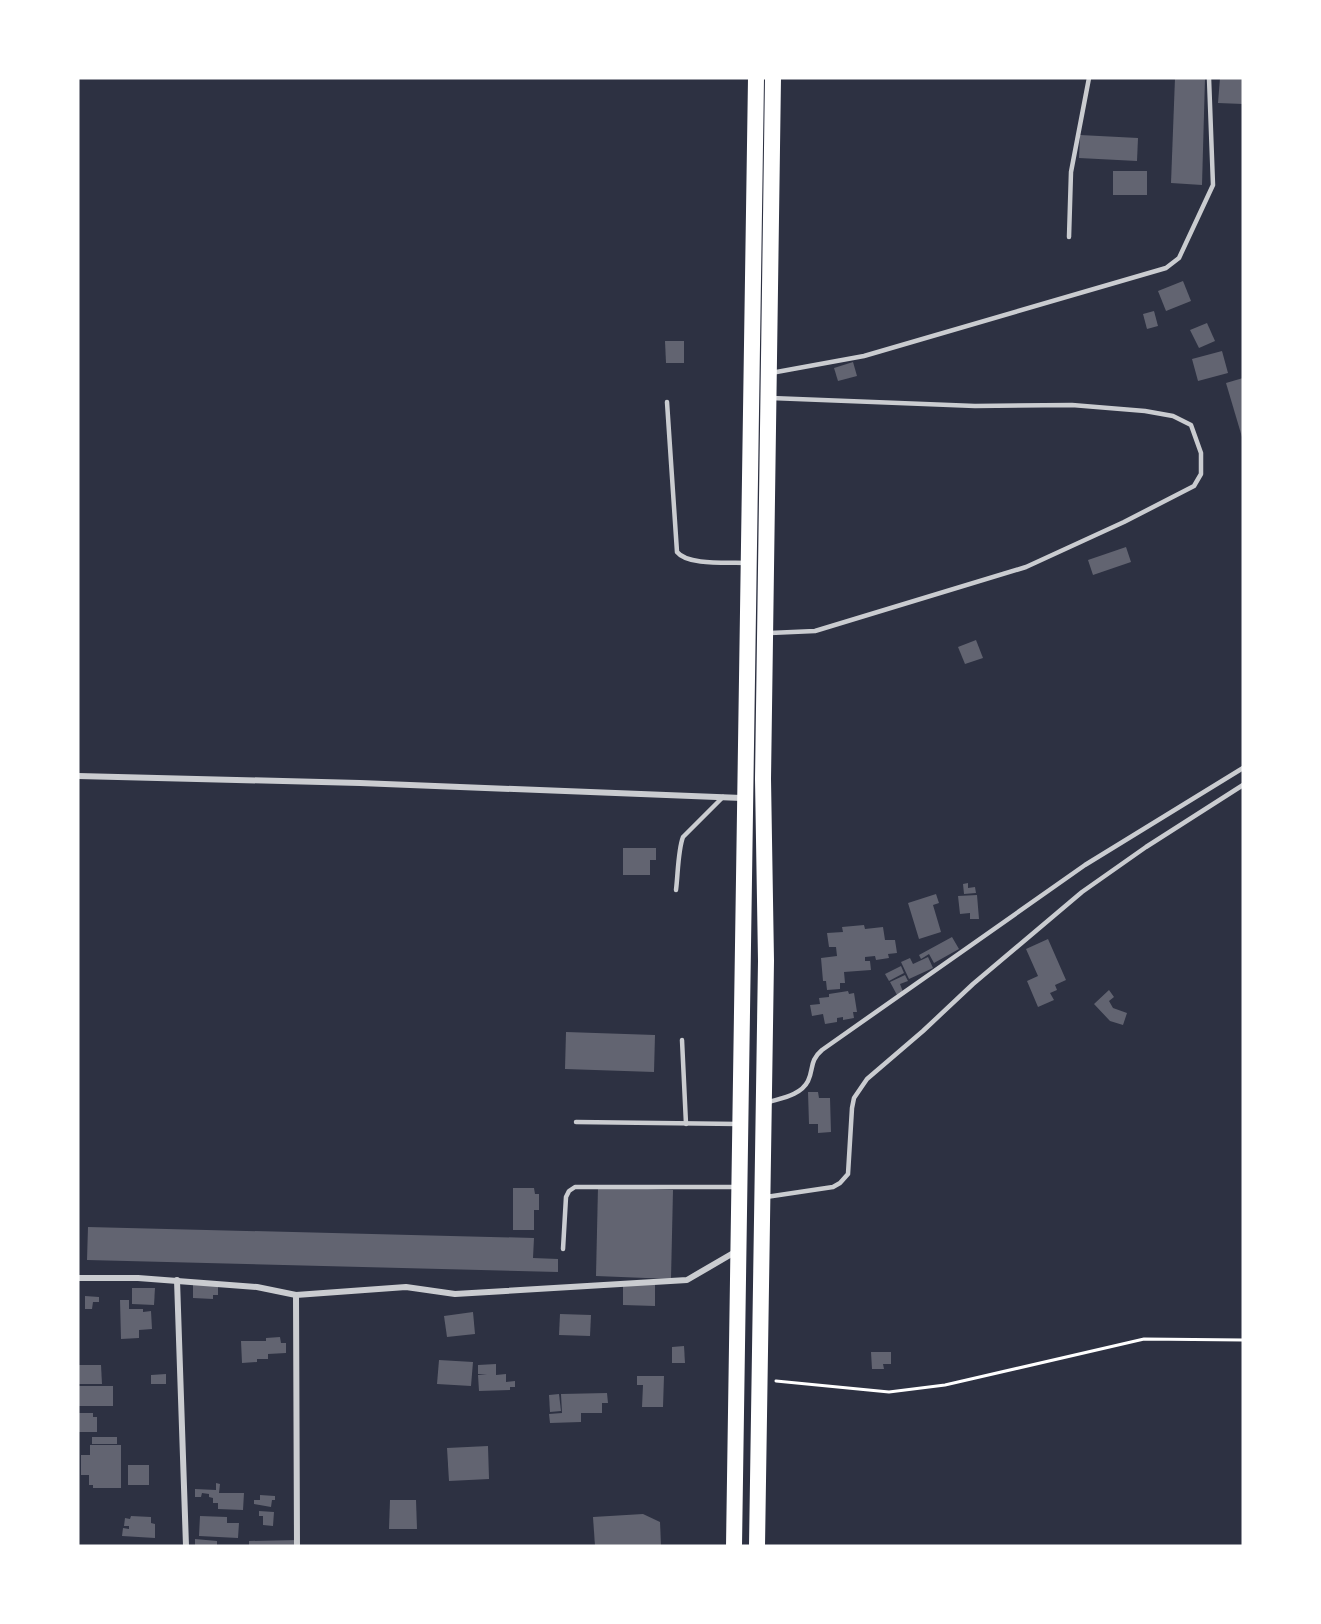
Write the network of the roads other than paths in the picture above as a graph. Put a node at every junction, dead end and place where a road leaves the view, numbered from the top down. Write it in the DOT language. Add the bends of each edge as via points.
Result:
graph roads {
  1 [pos="756,78"];
  2 [pos="773,78"];
  3 [pos="1089,78"];
  4 [pos="1209,78"];
  5 [pos="1069,237"];
  6 [pos="768,374"];
  7 [pos="768,398"];
  8 [pos="667,402"];
  9 [pos="749,563"];
  10 [pos="765,633"];
  11 [pos="1243,768"];
  12 [pos="78,777"];
  13 [pos="1243,785"];
  14 [pos="723,797"];
  15 [pos="746,798"];
  16 [pos="676,890"];
  17 [pos="682,1040"];
  18 [pos="764,1104"];
  19 [pos="576,1122"];
  20 [pos="686,1124"];
  21 [pos="741,1124"];
  22 [pos="739,1193"];
  23 [pos="762,1197"];
  24 [pos="563,1249"];
  25 [pos="738,1250"];
  26 [pos="78,1278"];
  27 [pos="177,1280"];
  28 [pos="296,1295"];
  29 [pos="186,1546"];
  30 [pos="297,1546"];
  31 [pos="734,1546"];
  32 [pos="757,1546"];
  1 -- 9 [label="highway"];
  2 -- 6 [label="highway"];
  3 -- 5 [label="lane" via="1071,172"];
  4 -- 6 [label="lane" via="1214,185 1179,258 1166,268 864,356"];
  6 -- 7 [label="highway"];
  7 -- 10 [label="highway"];
  7 -- 10 [label="lane" via="975,406 1072,405 1145,411 1173,416 1191,425 1201,453 1201,474 1194,486 1026,567 815,631"];
  8 -- 9 [label="lane" via="677,552 691,561"];
  9 -- 15 [label="highway"];
  10 -- 18 [label="highway"];
  11 -- 18 [label="lane" via="1084,865 822,1050 800,1090"];
  12 -- 14 [label="street"];
  13 -- 23 [label="lane" via="1082,892 867,1078 854,1098 848,1174 840,1183"];
  14 -- 15 [label="street"];
  14 -- 16 [label="lane" via="682,837"];
  15 -- 21 [label="highway"];
  17 -- 20 [label="lane"];
  18 -- 23 [label="highway"];
  19 -- 20 [label="lane"];
  20 -- 21 [label="lane"];
  21 -- 22 [label="highway"];
  22 -- 23 [label="lane"];
  22 -- 24 [label="lane" via="575,1187 566,1197"];
  22 -- 25 [label="highway"];
  23 -- 32 [label="highway"];
  25 -- 28 [label="street" via="687,1280 455,1294 406,1287"];
  25 -- 31 [label="highway"];
  26 -- 28 [label="street" via="245,1286"];
  27 -- 29 [label="street"];
  28 -- 30 [label="street"];
}
